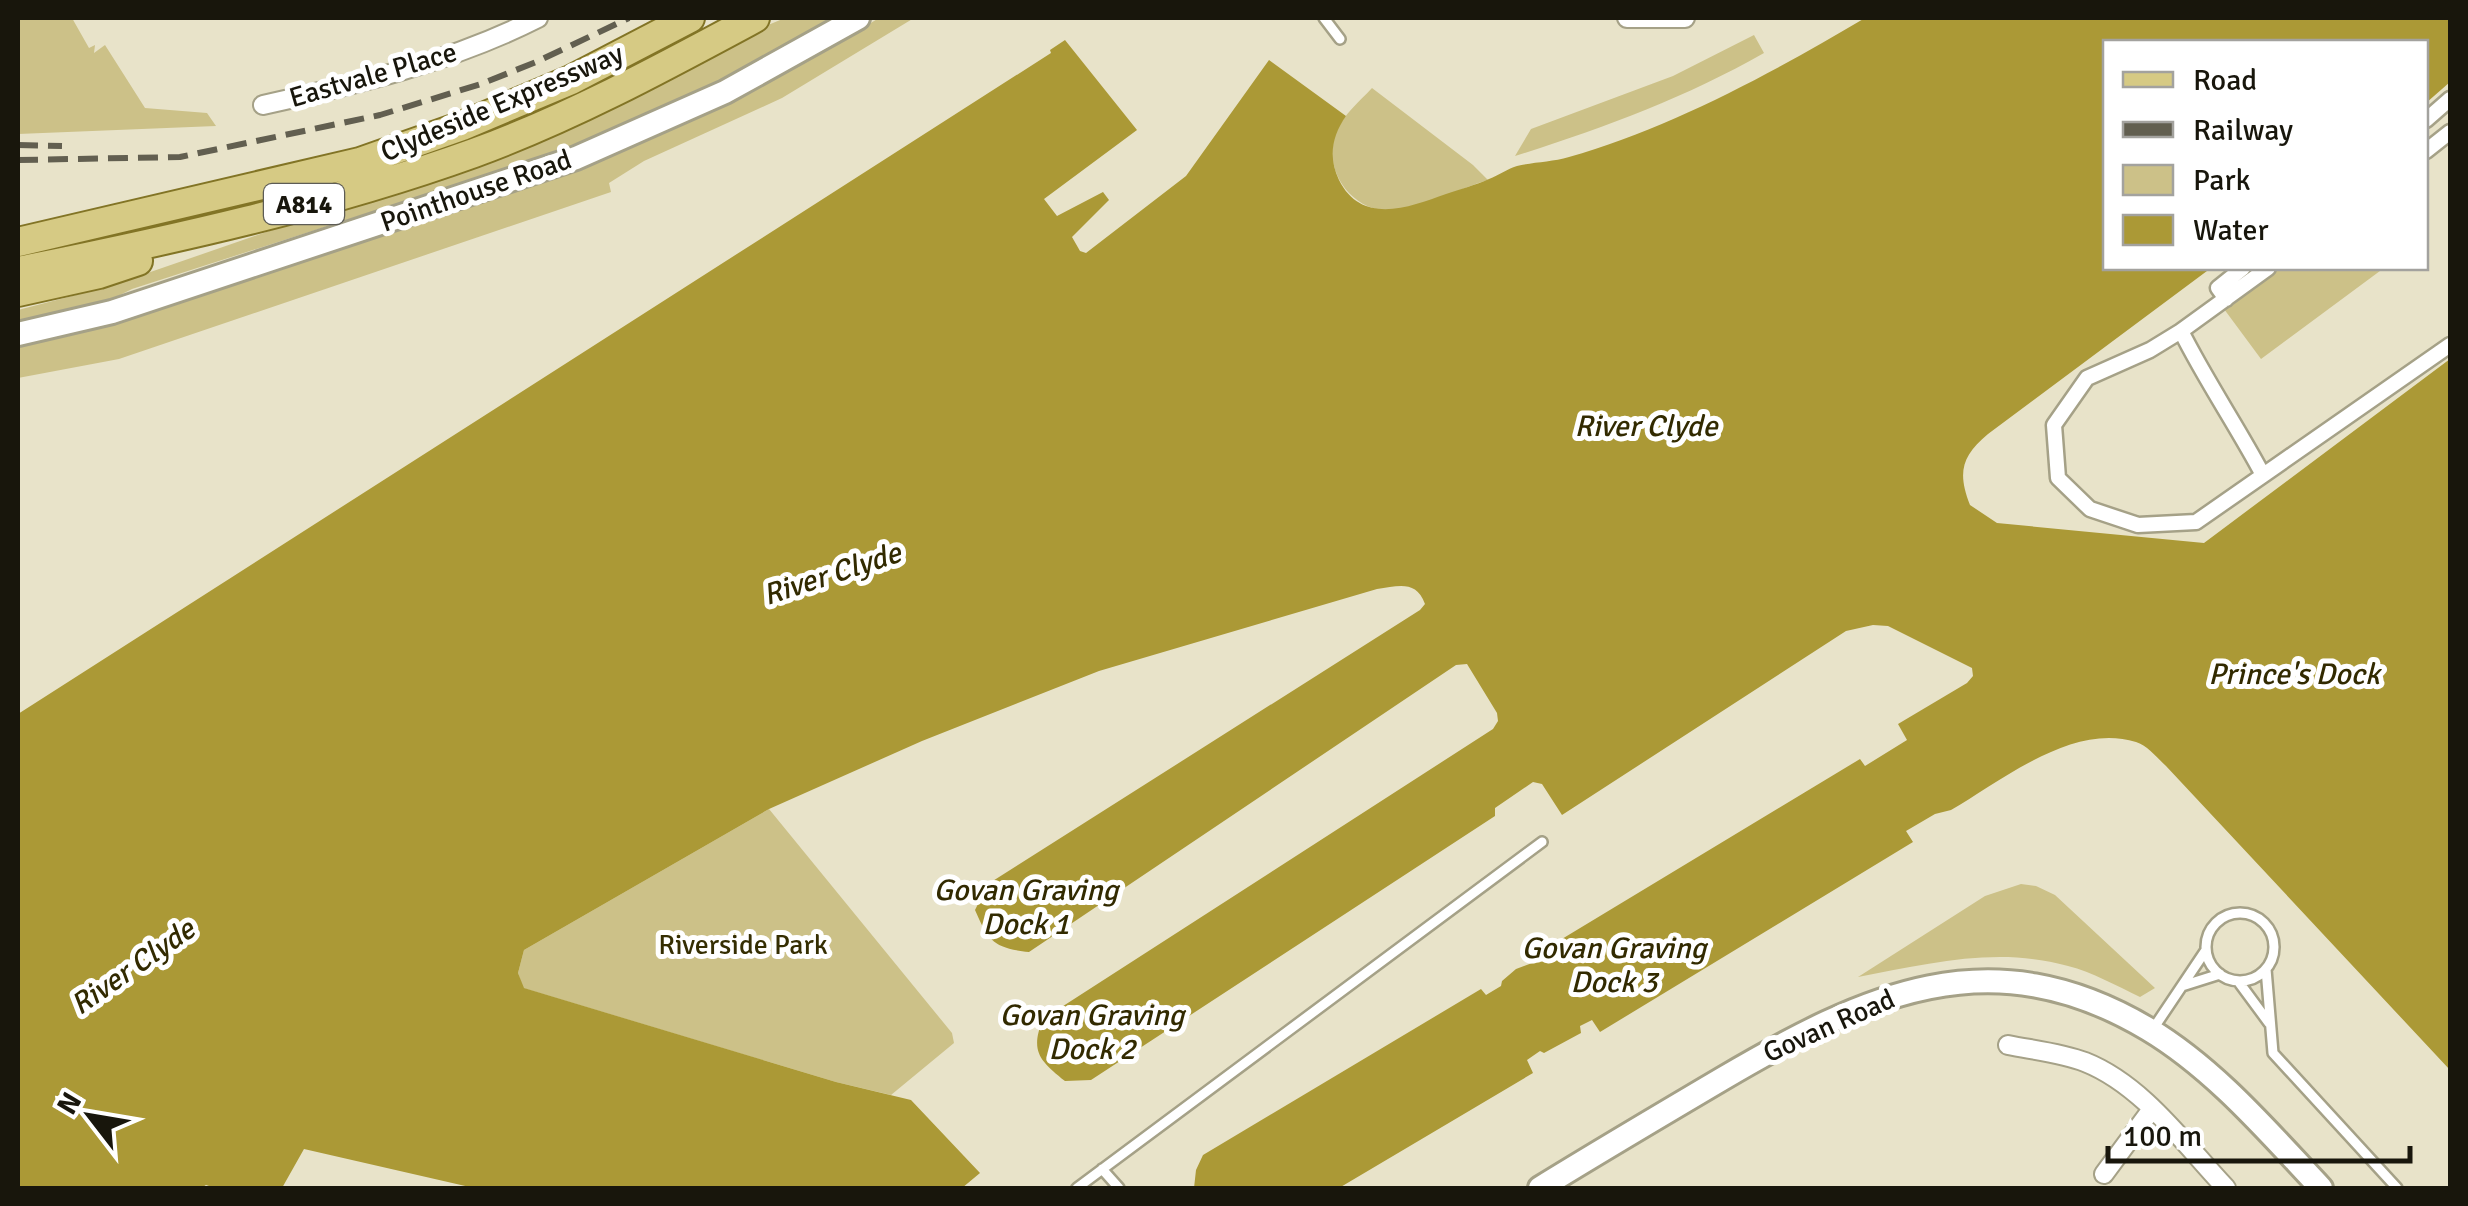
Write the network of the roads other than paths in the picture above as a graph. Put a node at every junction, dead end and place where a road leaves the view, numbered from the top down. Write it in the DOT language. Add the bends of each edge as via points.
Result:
graph roads {
  1 [pos="538,18"];
  2 [pos="690,18"];
  3 [pos="755,18"];
  4 [pos="858,18"];
  5 [pos="1324,18"];
  6 [pos="1626,18"];
  7 [pos="1685,18"];
  8 [pos="1340,39"];
  9 [pos="2450,98"];
  10 [pos="263,106"];
  11 [pos="2428,118"];
  12 [pos="2450,132"];
  13 [pos="2428,148"];
  14 [pos="305,204"];
  15 [pos="18,242"];
  16 [pos="2240,270"];
  17 [pos="2265,270"];
  18 [pos="18,271"];
  19 [pos="18,292"];
  20 [pos="2226,299"];
  21 [pos="2181,331"];
  22 [pos="18,334"];
  23 [pos="2450,346"];
  24 [pos="2263,476"];
  25 [pos="1542,842"];
  26 [pos="2206,950"];
  27 [pos="2266,969"];
  28 [pos="2220,974"];
  29 [pos="2238,981"];
  30 [pos="2182,986"];
  31 [pos="2270,1025"];
  32 [pos="2152,1031"];
  33 [pos="2008,1045"];
  34 [pos="2152,1109"];
  35 [pos="1102,1169"];
  36 [pos="2104,1174"];
  37 [pos="1078,1188"];
  38 [pos="1119,1188"];
  39 [pos="1540,1188"];
  40 [pos="2226,1188"];
  41 [pos="2321,1188"];
  42 [pos="2397,1188"];
  1 -- 10 [label="street, Eastvale Place" via="400,72"];
  2 -- 15 [label="main road, Clydeside Expressway / A814" via="570,80 360,162"];
  3 -- 14 [label="main road, Clydeside Expressway / A814" via="581,108 478,151"];
  4 -- 22 [label="street, Pointhouse Road" via="710,100 576,158 130,307"];
  5 -- 8 [label="lane"];
  6 -- 7 [label="street"];
  9 -- 11 [label="street"];
  12 -- 13 [label="street"];
  14 -- 18 [label="main road, Clydeside Expressway / A814"];
  14 -- 19 [label="main road, A814" via="99,274"];
  16 -- 20 [label="street" via="2218,288"];
  17 -- 20 [label="street"];
  20 -- 21 [label="street"];
  21 -- 24 [label="street"];
  21 -- 24 [label="street" via="2086,378 2054,425 2058,478 2090,509 2138,525 2196,522"];
  23 -- 24 [label="street"];
  25 -- 35 [label="lane"];
  26 -- 27 [label="lane" via="2218,920 2250,914 2272,937"];
  26 -- 28 [label="lane"];
  26 -- 30 [label="lane"];
  27 -- 29 [label="lane"];
  27 -- 31 [label="lane"];
  28 -- 29 [label="lane"];
  28 -- 30 [label="lane"];
  29 -- 31 [label="lane"];
  30 -- 32 [label="lane"];
  31 -- 42 [label="lane" via="2272,1053"];
  32 -- 39 [label="street, Govan Road" via="2038,985 1998,980 1916,988 1814,1026"];
  32 -- 41 [label="street, Govan Road" via="2218,1083"];
  33 -- 34 [label="street" via="2084,1062"];
  34 -- 36 [label="street"];
  34 -- 40 [label="street"];
  35 -- 37 [label="lane"];
  35 -- 38 [label="lane"];
}
